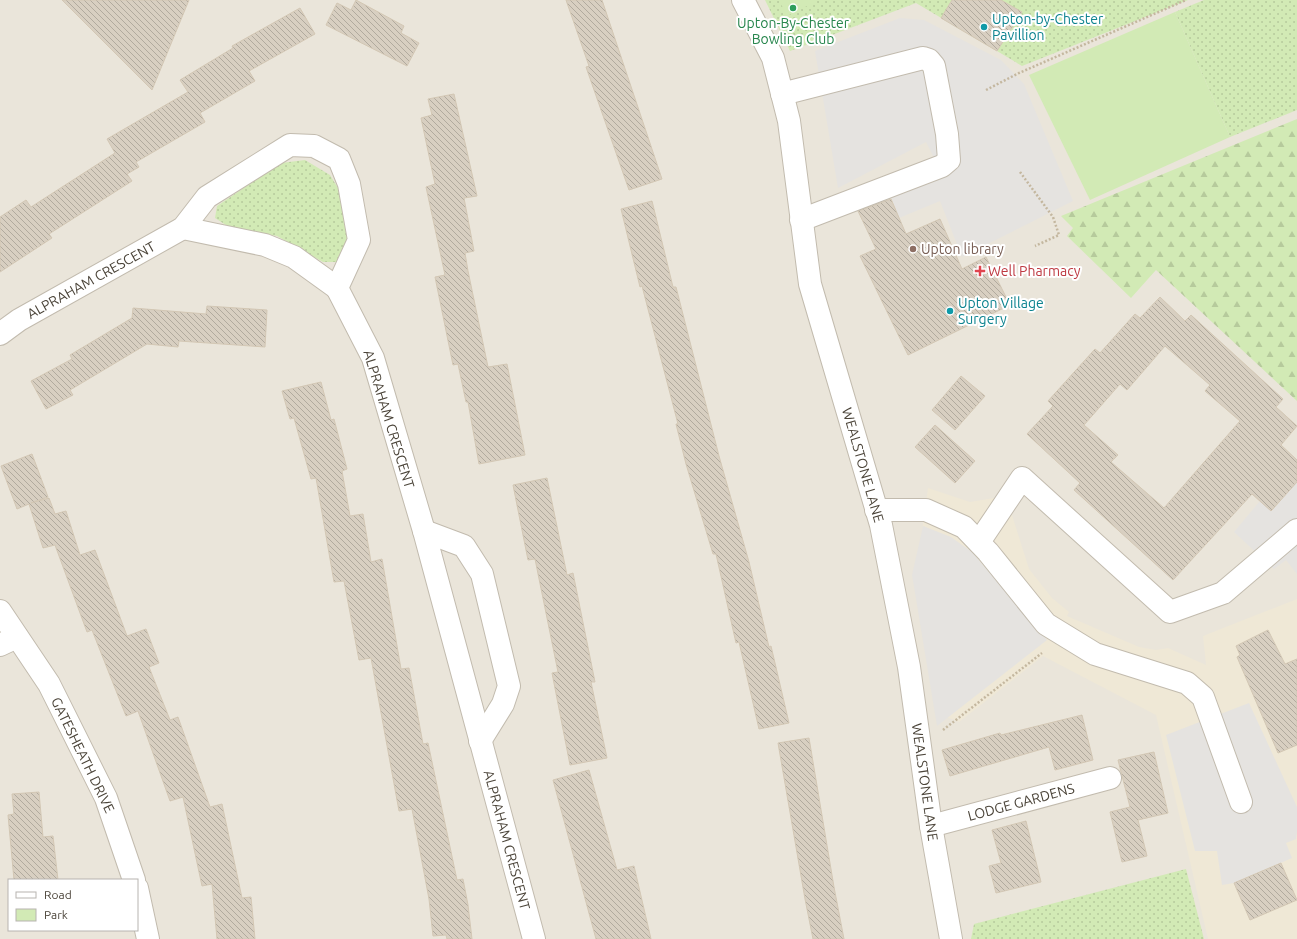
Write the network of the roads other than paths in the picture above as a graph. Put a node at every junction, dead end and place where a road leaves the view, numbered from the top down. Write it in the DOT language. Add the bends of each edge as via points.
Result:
graph roads {
  1 [pos="743,0"];
  2 [pos="782,94"];
  3 [pos="801,220"];
  4 [pos="182,228"];
  5 [pos="338,288"];
  6 [pos="0,334"];
  7 [pos="876,510"];
  8 [pos="1297,530"];
  9 [pos="424,531"];
  10 [pos="979,542"];
  11 [pos="0,611"];
  12 [pos="8,641"];
  13 [pos="480,741"];
  14 [pos="1110,778"];
  15 [pos="1241,802"];
  16 [pos="932,826"];
  17 [pos="134,879"];
  18 [pos="138,893"];
  19 [pos="148,939"];
  20 [pos="534,939"];
  21 [pos="951,939"];
  1 -- 2 [label="street, WEALSTONE LANE" via="772,58"];
  2 -- 3 [label="street, WEALSTONE LANE" via="789,121"];
  2 -- 3 [label="street" via="923,58 934,66 947,134 949,160 942,166"];
  3 -- 7 [label="street, WEALSTONE LANE" via="810,284"];
  4 -- 5 [label="street, ALPRAHAM CRESCENT" via="272,248 294,257"];
  4 -- 5 [label="street, ALPRAHAM CRESCENT" via="207,197 290,144 314,146 338,159 349,184 359,240"];
  4 -- 6 [label="street, ALPRAHAM CRESCENT" via="19,320"];
  5 -- 9 [label="street, ALPRAHAM CRESCENT" via="374,358"];
  7 -- 10 [label="street" via="926,510 964,527"];
  7 -- 16 [label="street, WEALSTONE LANE" via="909,667"];
  8 -- 10 [label="street" via="1223,593 1170,612 1022,478"];
  9 -- 13 [label="street, ALPRAHAM CRESCENT"];
  9 -- 13 [label="street" via="464,546 482,574 508,686 503,704"];
  10 -- 15 [label="street" via="1046,624 1095,654 1187,684 1203,697"];
  11 -- 12 [label="street, GATESHEATH DRIVE"];
  12 -- 17 [label="street, GATESHEATH DRIVE" via="49,684 106,798"];
  13 -- 20 [label="street, ALPRAHAM CRESCENT"];
  14 -- 16 [label="street, LODGE GARDENS"];
  16 -- 21 [label="street, WEALSTONE LANE"];
  18 -- 19 [label="street"];
}
